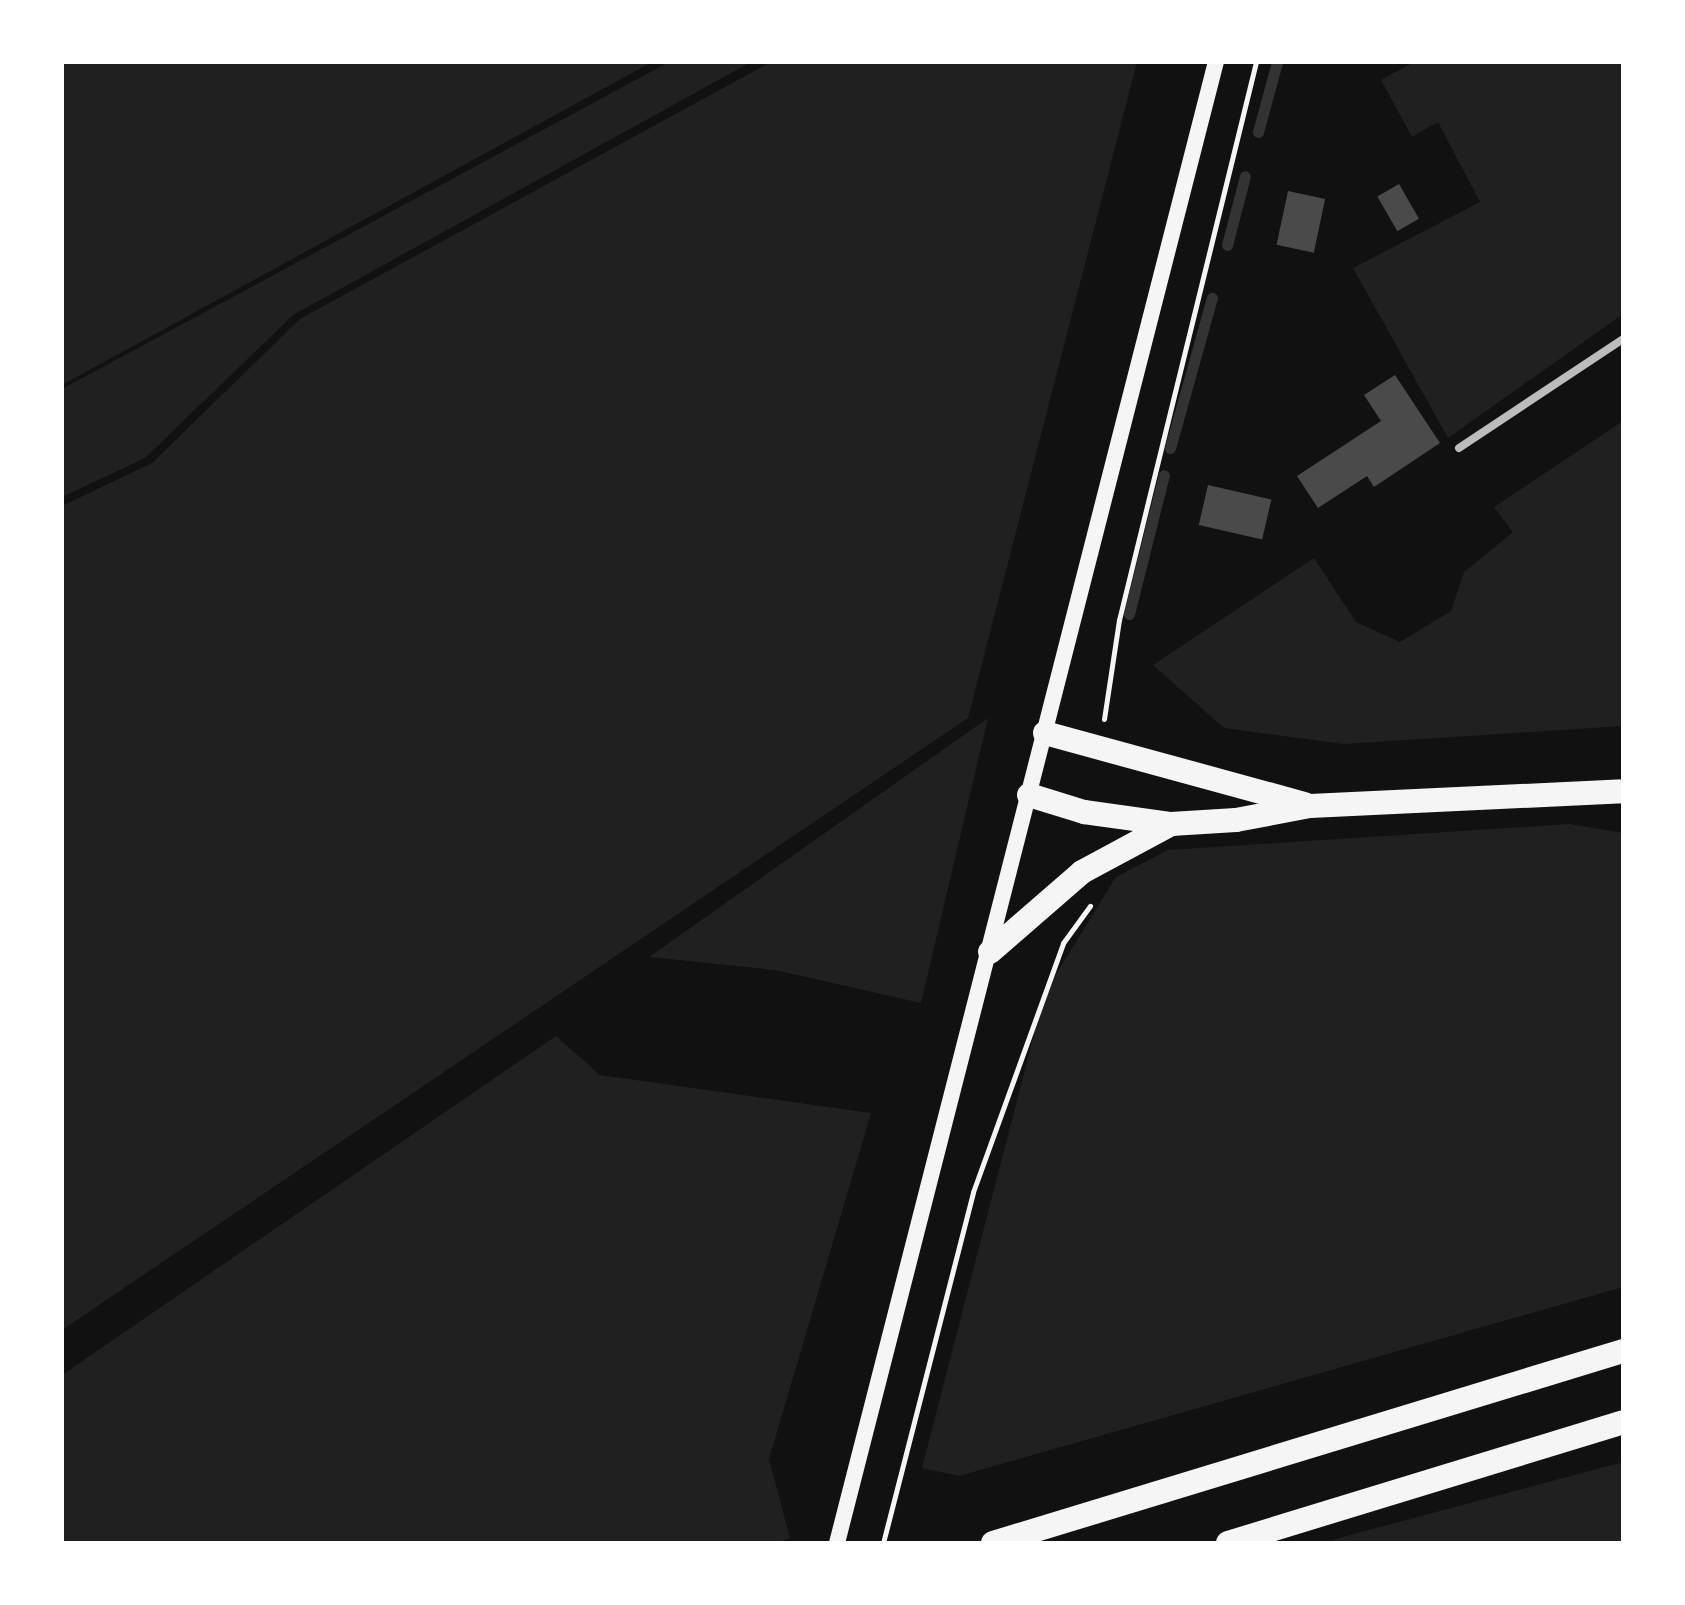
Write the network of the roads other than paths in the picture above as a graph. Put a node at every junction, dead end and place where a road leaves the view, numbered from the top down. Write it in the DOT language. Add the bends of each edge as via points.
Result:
graph roads {
  1 [pos="1216,62"];
  2 [pos="1623,339"];
  3 [pos="1459,448"];
  4 [pos="1045,733"];
  5 [pos="1623,791"];
  6 [pos="1029,795"];
  7 [pos="1310,806"];
  8 [pos="1171,824"];
  9 [pos="990,952"];
  10 [pos="1623,1351"];
  11 [pos="1623,1422"];
  12 [pos="837,1543"];
  13 [pos="993,1543"];
  14 [pos="1228,1543"];
  1 -- 4 [label="main road"];
  2 -- 3 [label="street"];
  4 -- 6 [label="main road"];
  4 -- 7 [label="highway"];
  5 -- 7 [label="highway"];
  6 -- 8 [label="highway" via="1084,812"];
  6 -- 9 [label="main road"];
  7 -- 8 [label="highway" via="1236,820"];
  8 -- 9 [label="highway" via="1082,872"];
  9 -- 12 [label="main road"];
  10 -- 13 [label="highway"];
  11 -- 14 [label="highway"];
}
